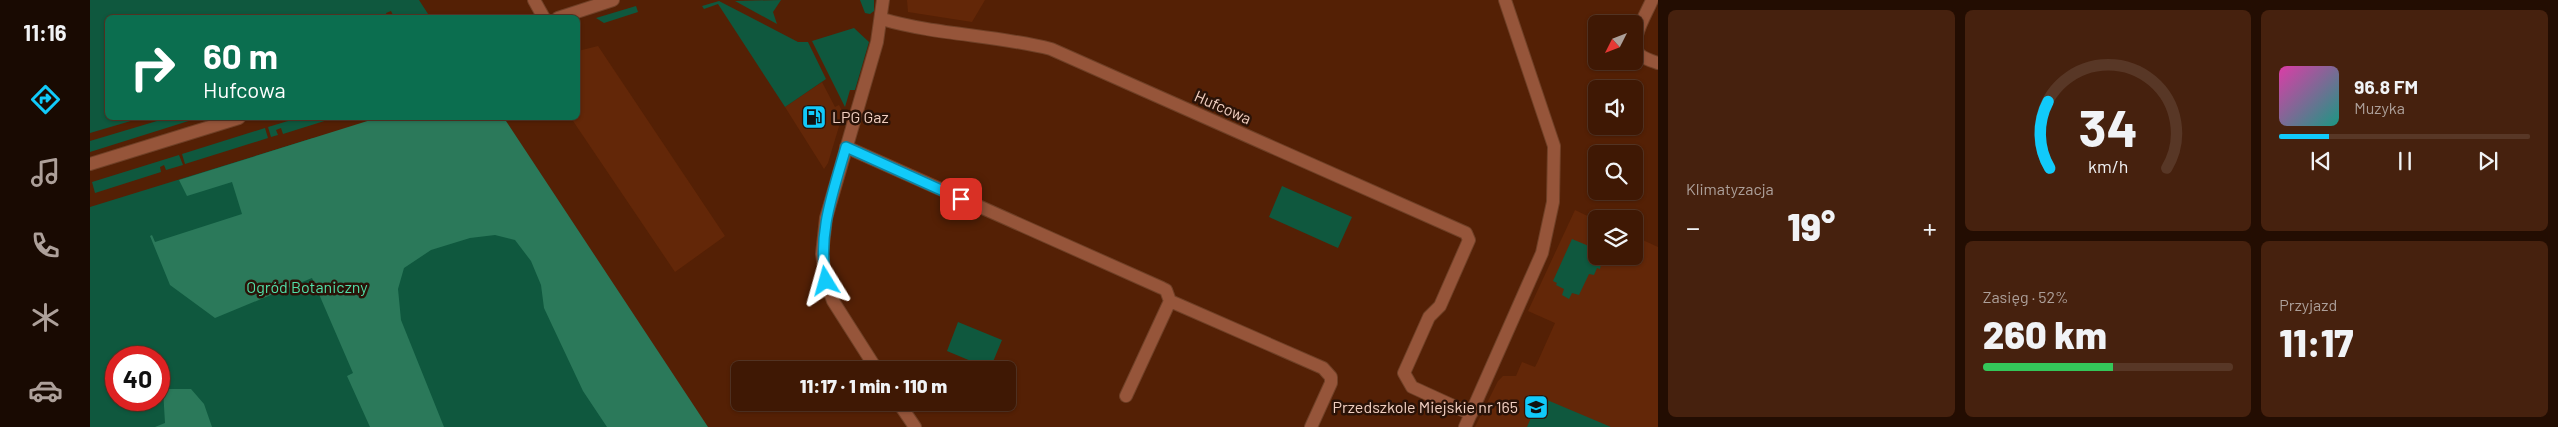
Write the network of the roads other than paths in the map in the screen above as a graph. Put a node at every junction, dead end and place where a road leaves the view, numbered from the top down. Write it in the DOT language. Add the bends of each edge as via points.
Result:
graph roads {
  1 [pos="534,0"];
  2 [pos="612,0"];
  3 [pos="883,0"];
  4 [pos="1505,0"];
  5 [pos="1652,0"];
  6 [pos="542,15"];
  7 [pos="567,15"];
  8 [pos="882,19"];
  9 [pos="1658,63"];
  10 [pos="233,120"];
  11 [pos="846,147"];
  12 [pos="90,164"];
  13 [pos="1170,301"];
  14 [pos="870,361"];
  15 [pos="1126,396"];
  16 [pos="904,411"];
  17 [pos="1471,414"];
  18 [pos="914,427"];
  19 [pos="1311,427"];
  20 [pos="1465,427"];
  1 -- 6 [label="street"];
  2 -- 7 [label="street"];
  3 -- 8 [label="street"];
  4 -- 17 [label="street" via="1554,146 1553,202 1542,253"];
  5 -- 9 [label="street" via="1634,42 1641,56"];
  8 -- 11 [label="street"];
  8 -- 17 [label="street, Hufcowa" via="1051,49 1466,232 1469,240 1440,306 1429,317 1404,373 1412,388"];
  10 -- 12 [label="street"];
  11 -- 13 [label="street" via="1162,288"];
  11 -- 14 [label="street" via="826,218 822,242 823,268 836,307"];
  13 -- 15 [label="street"];
  13 -- 19 [label="street" via="1328,371 1331,383"];
  16 -- 18 [label="street"];
  17 -- 20 [label="street"];
}
